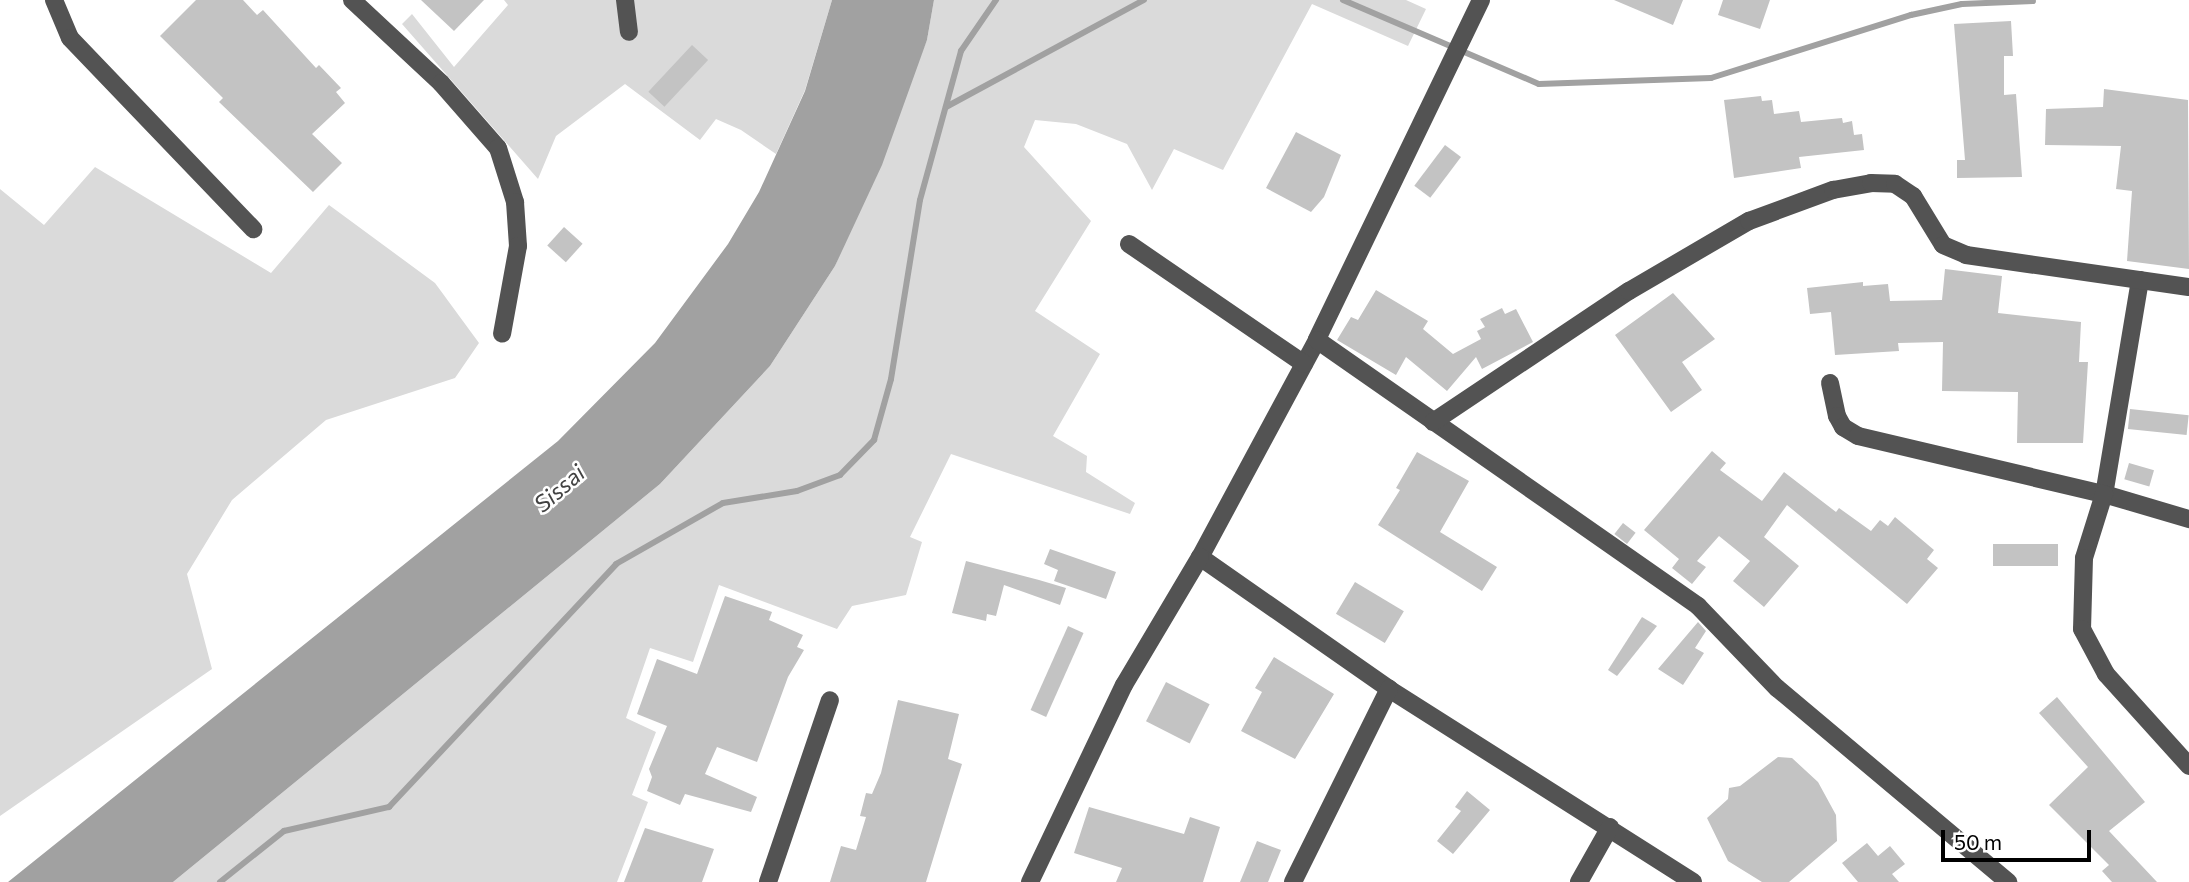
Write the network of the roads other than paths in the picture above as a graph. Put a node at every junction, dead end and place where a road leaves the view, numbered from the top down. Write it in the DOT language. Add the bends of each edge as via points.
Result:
graph roads {
  1 [pos="54,0"];
  2 [pos="352,0"];
  3 [pos="625,0"];
  4 [pos="1481,0"];
  5 [pos="629,32"];
  6 [pos="253,229"];
  7 [pos="1129,244"];
  8 [pos="2140,280"];
  9 [pos="2189,287"];
  10 [pos="502,334"];
  11 [pos="1317,340"];
  12 [pos="1304,364"];
  13 [pos="1830,383"];
  14 [pos="1433,422"];
  15 [pos="2104,494"];
  16 [pos="2189,519"];
  17 [pos="1200,557"];
  18 [pos="1389,689"];
  19 [pos="830,700"];
  20 [pos="2189,766"];
  21 [pos="1610,827"];
  22 [pos="768,882"];
  23 [pos="1030,882"];
  24 [pos="1293,882"];
  25 [pos="1579,882"];
  26 [pos="1693,882"];
  27 [pos="2008,882"];
  1 -- 6 [label="street" via="69,38"];
  2 -- 10 [label="street" via="441,83 498,148 515,202 518,246"];
  3 -- 5 [label="street"];
  4 -- 11 [label="street"];
  7 -- 12 [label="street"];
  8 -- 9 [label="street"];
  8 -- 14 [label="street" via="1966,255 1943,245 1913,196 1895,184 1833,190 1748,221 1629,291"];
  8 -- 15 [label="street"];
  11 -- 12 [label="street"];
  11 -- 14 [label="street"];
  12 -- 17 [label="street"];
  13 -- 15 [label="street" via="1837,416 1843,427 1858,436"];
  14 -- 27 [label="street" via="1698,606 1777,688"];
  15 -- 16 [label="street"];
  15 -- 20 [label="street" via="2084,558 2082,629 2106,674"];
  17 -- 18 [label="street"];
  17 -- 23 [label="street" via="1124,685"];
  18 -- 21 [label="street"];
  18 -- 24 [label="street"];
  19 -- 22 [label="street"];
  21 -- 25 [label="street"];
  21 -- 26 [label="street"];
}
